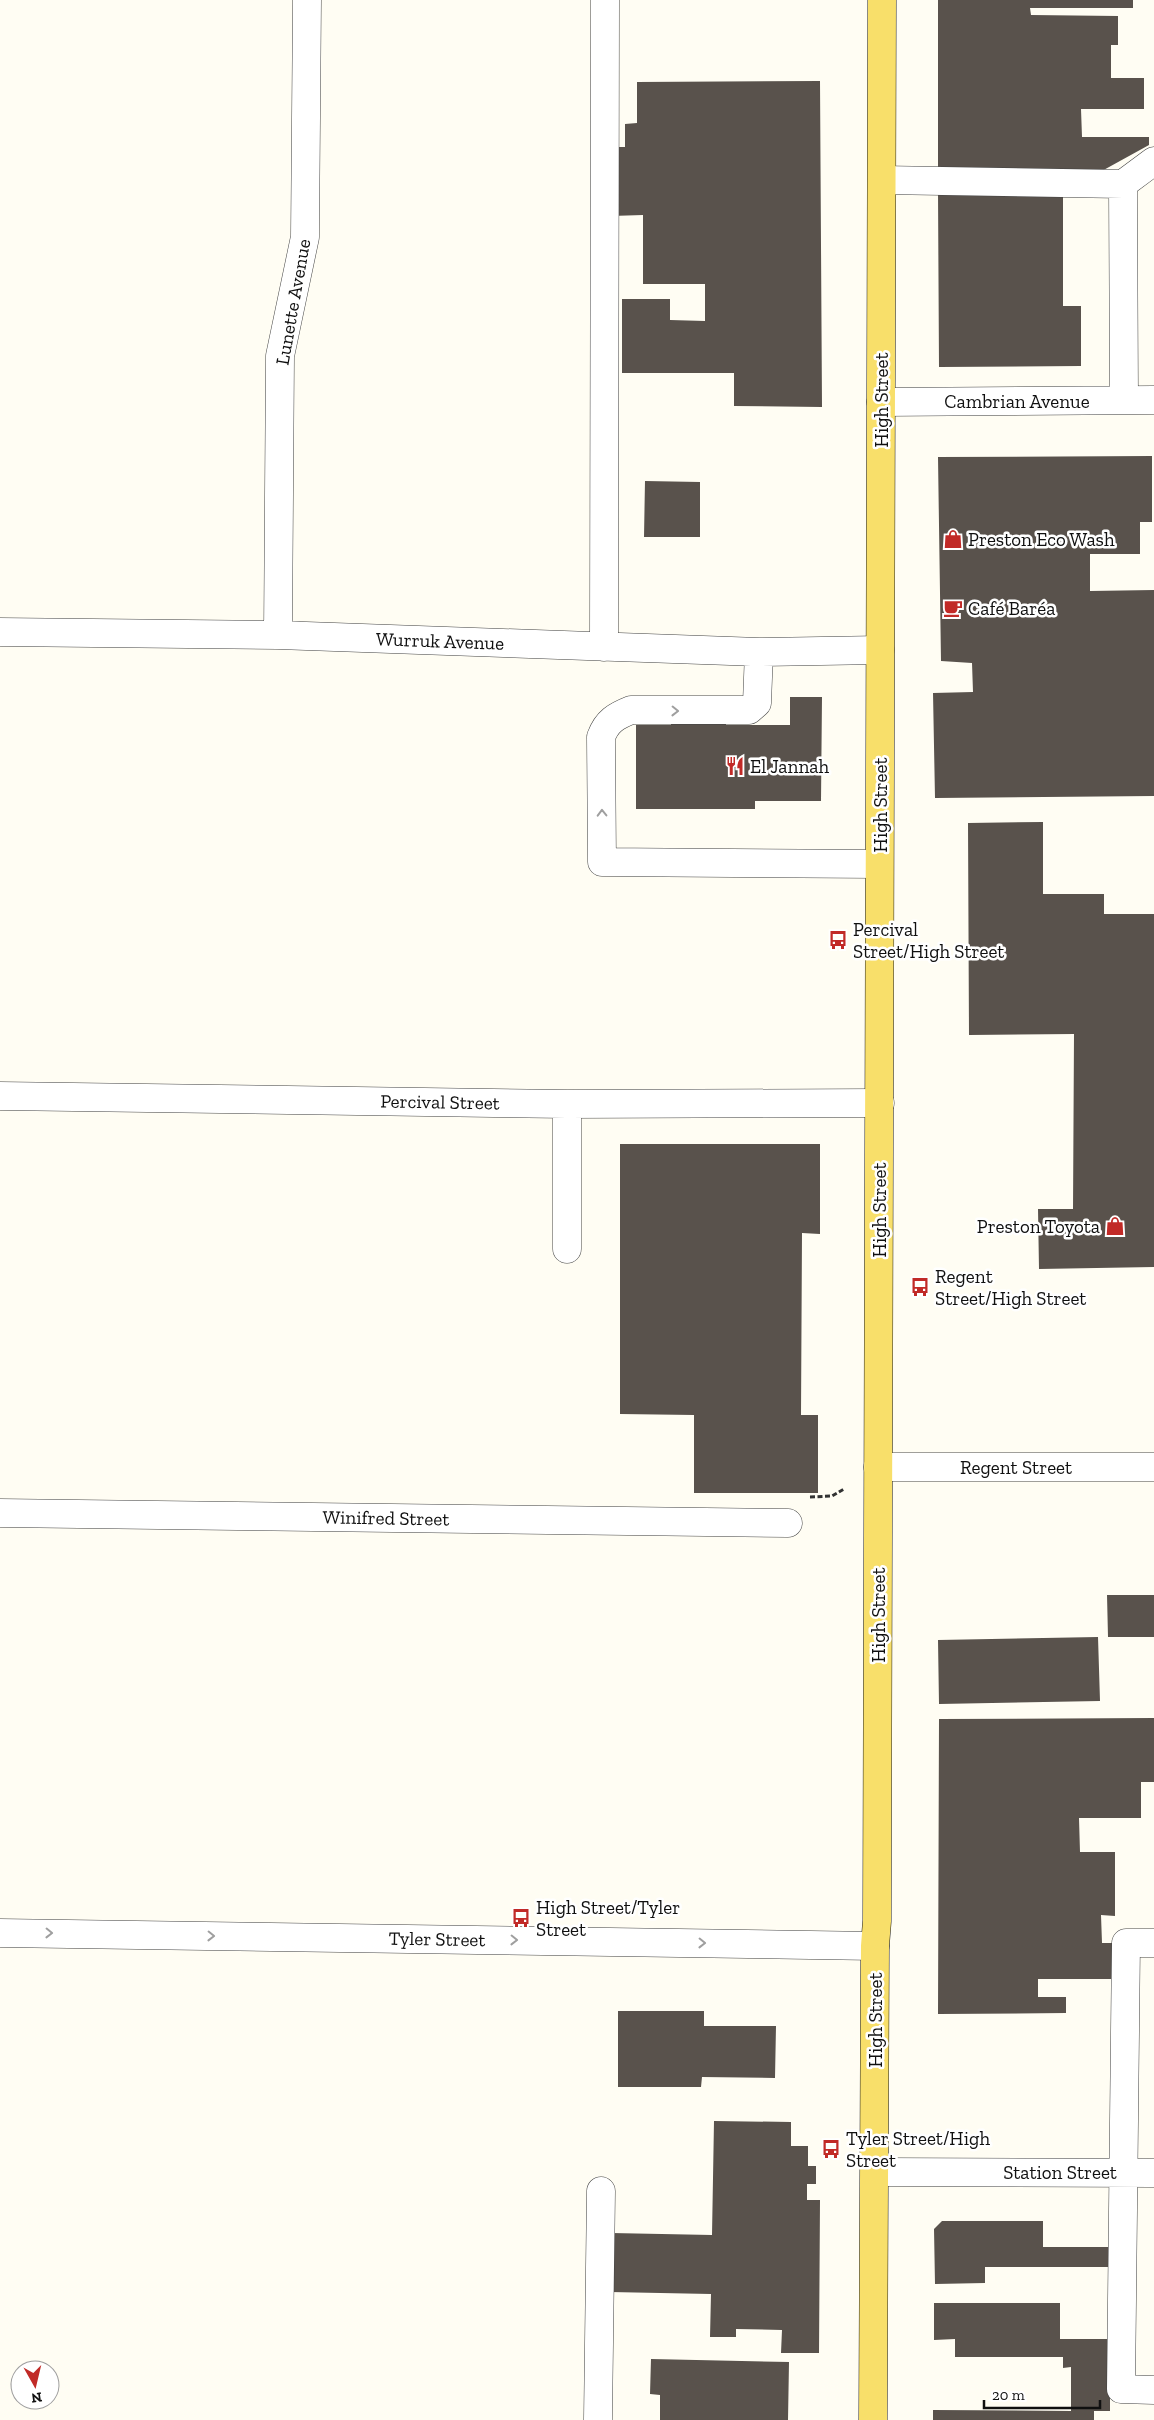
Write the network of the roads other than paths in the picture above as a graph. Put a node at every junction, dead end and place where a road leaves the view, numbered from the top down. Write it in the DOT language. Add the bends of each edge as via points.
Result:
graph roads {
  1 [pos="306,0"];
  2 [pos="604,0"];
  3 [pos="882,0"];
  4 [pos="1154,160"];
  5 [pos="882,180"];
  6 [pos="1123,184"];
  7 [pos="1124,400"];
  8 [pos="1154,400"];
  9 [pos="881,402"];
  10 [pos="0,632"];
  11 [pos="278,635"];
  12 [pos="604,647"];
  13 [pos="880,650"];
  14 [pos="760,652"];
  15 [pos="879,864"];
  16 [pos="0,1096"];
  17 [pos="880,1103"];
  18 [pos="567,1104"];
  19 [pos="567,1249"];
  20 [pos="878,1467"];
  21 [pos="1154,1468"];
  22 [pos="0,1514"];
  23 [pos="788,1523"];
  24 [pos="0,1933"];
  25 [pos="1154,1943"];
  26 [pos="875,1946"];
  27 [pos="875,2172"];
  28 [pos="1123,2172"];
  29 [pos="1154,2172"];
  30 [pos="601,2190"];
  31 [pos="1154,2390"];
  32 [pos="598,2420"];
  33 [pos="873,2420"];
  1 -- 11 [label="street, Lunette Avenue" via="305,237 280,356"];
  2 -- 12 [label="street"];
  3 -- 5 [label="main road, High Street"];
  4 -- 6 [label="street"];
  5 -- 6 [label="street"];
  5 -- 9 [label="main road, High Street"];
  6 -- 7 [label="street"];
  7 -- 8 [label="street, Cambrian Avenue"];
  7 -- 9 [label="street, Cambrian Avenue"];
  9 -- 13 [label="main road, High Street"];
  10 -- 11 [label="street, Wurruk Avenue"];
  11 -- 12 [label="street, Wurruk Avenue"];
  12 -- 14 [label="street, Wurruk Avenue"];
  13 -- 14 [label="street, Wurruk Avenue"];
  13 -- 15 [label="main road, High Street"];
  15 -- 14 [label="street, one-way" via="602,862 601,737 608,722 631,710 749,710 757,703"];
  15 -- 17 [label="main road, High Street"];
  16 -- 18 [label="street, Percival Street"];
  17 -- 18 [label="street, Percival Street"];
  17 -- 20 [label="main road, High Street"];
  18 -- 19 [label="street"];
  20 -- 21 [label="street, Regent Street"];
  20 -- 26 [label="main road, High Street"];
  22 -- 23 [label="street, Winifred Street"];
  24 -- 26 [label="street, Tyler Street, one-way"];
  25 -- 28 [label="street" via="1126,1943"];
  26 -- 27 [label="main road, High Street"];
  27 -- 28 [label="street, Station Street"];
  27 -- 33 [label="main road, High Street"];
  28 -- 29 [label="street, Station Street"];
  28 -- 31 [label="street" via="1121,2389"];
  30 -- 32 [label="street"];
}
